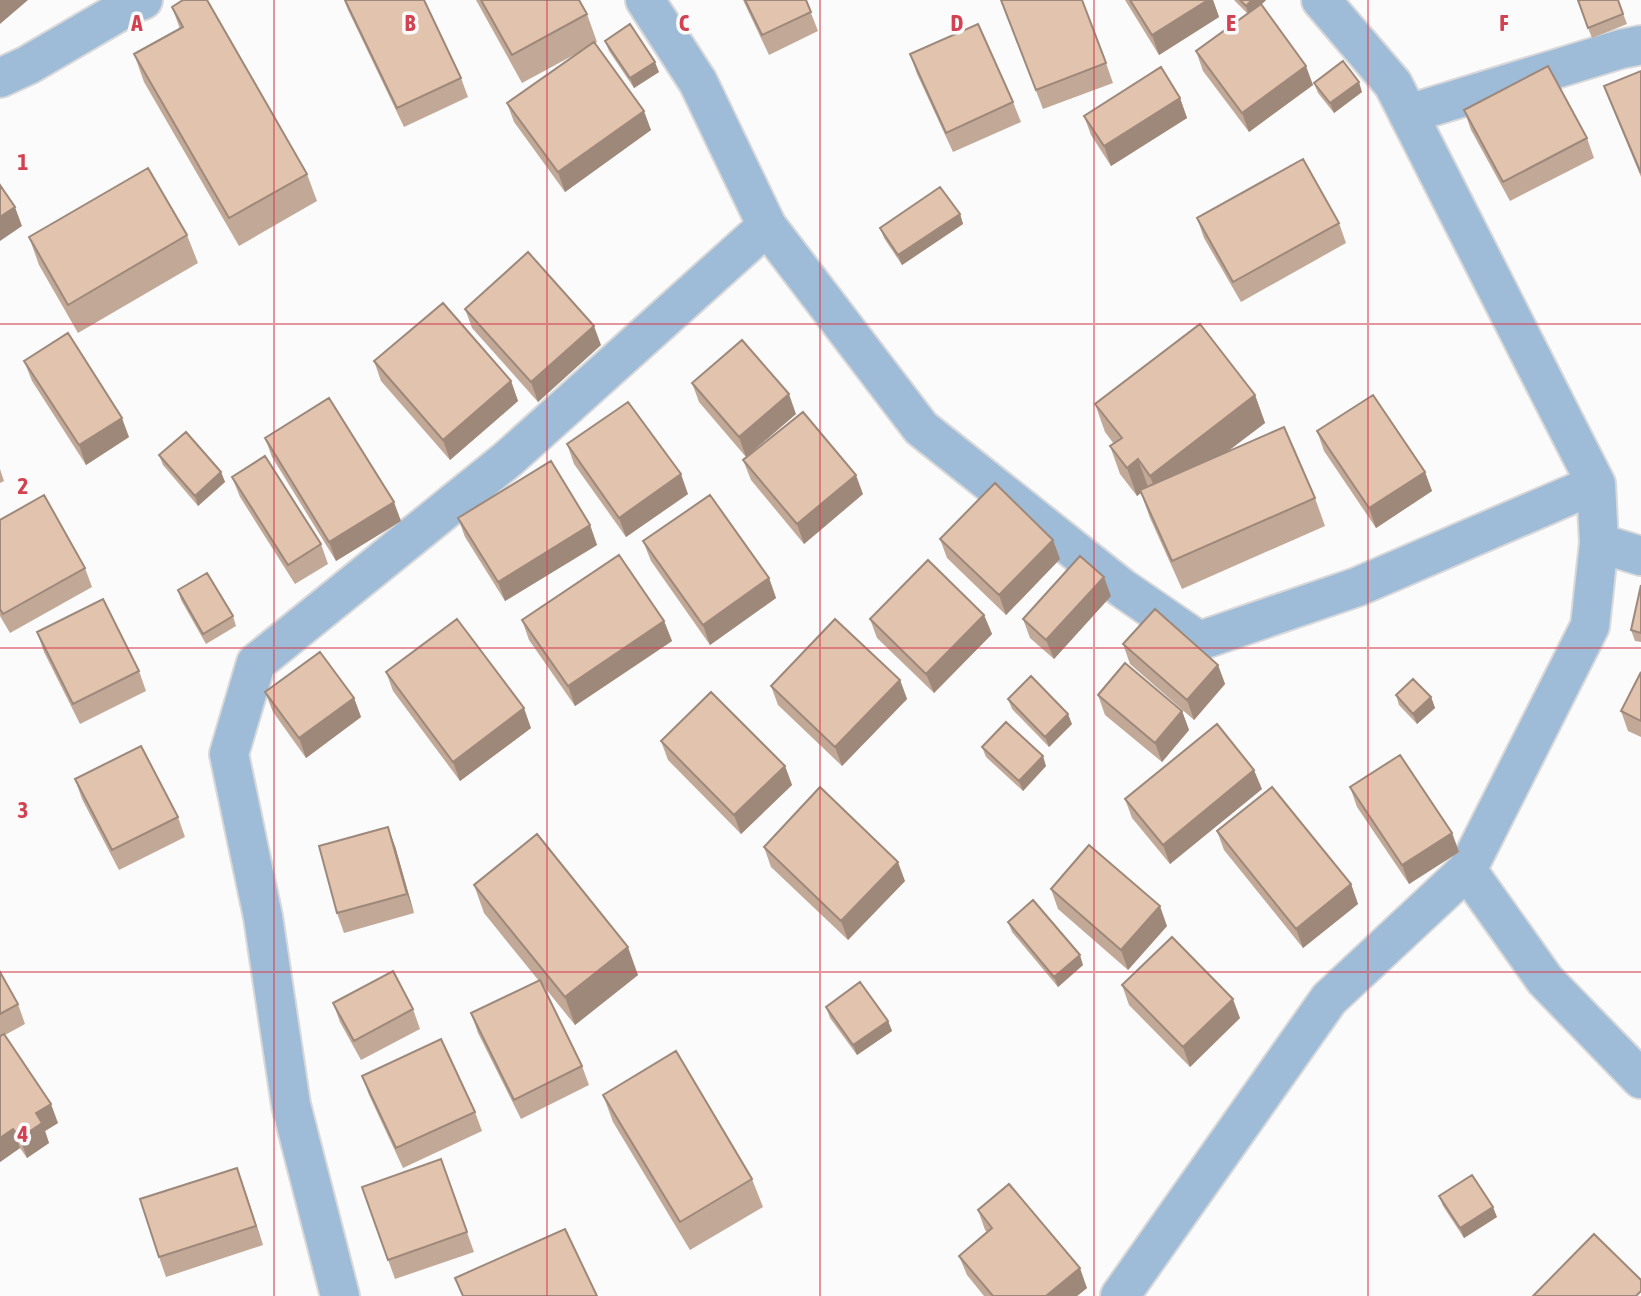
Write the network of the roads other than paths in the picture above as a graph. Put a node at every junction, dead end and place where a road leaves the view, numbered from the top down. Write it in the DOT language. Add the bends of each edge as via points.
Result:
graph roads {
  1 [pos="143,0"];
  2 [pos="645,0"];
  3 [pos="1321,0"];
  4 [pos="1641,45"];
  5 [pos="0,78"];
  6 [pos="1408,114"];
  7 [pos="767,226"];
  8 [pos="1596,484"];
  9 [pos="1599,543"];
  10 [pos="1641,556"];
  11 [pos="1467,870"];
  12 [pos="1641,1079"];
  13 [pos="1121,1295"];
  14 [pos="340,1296"];
  1 -- 5 [label="street"];
  2 -- 7 [label="street" via="698,82"];
  3 -- 6 [label="street" via="1393,84"];
  4 -- 6 [label="street"];
  6 -- 8 [label="street"];
  7 -- 8 [label="street" via="921,428 1122,588 1199,640 1357,587"];
  7 -- 14 [label="street" via="508,459 256,663 229,754 263,917 291,1105"];
  8 -- 9 [label="street"];
  9 -- 10 [label="street"];
  9 -- 11 [label="street" via="1590,626"];
  11 -- 12 [label="street" via="1545,980"];
  11 -- 13 [label="street" via="1329,999"];
}
